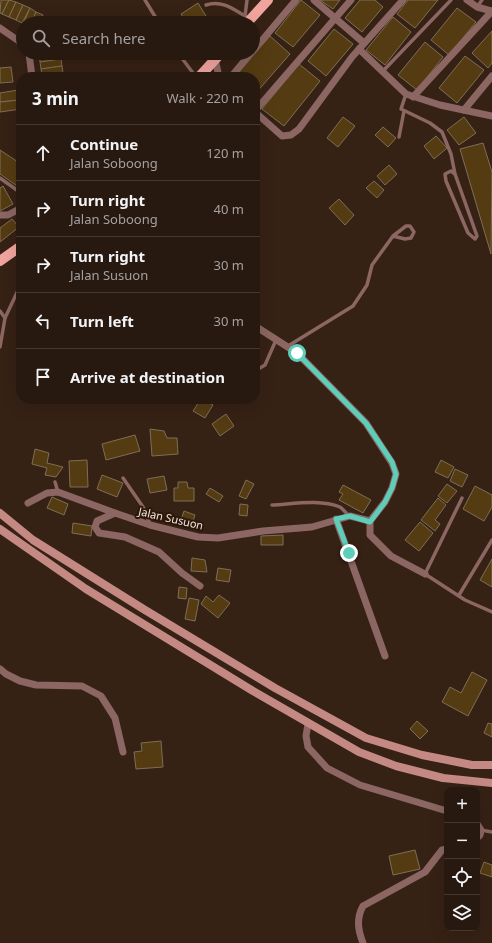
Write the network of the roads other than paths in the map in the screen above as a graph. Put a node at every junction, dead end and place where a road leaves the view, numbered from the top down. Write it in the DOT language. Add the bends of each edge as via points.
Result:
graph roads {
  1 [pos="145,0"];
  2 [pos="247,0"];
  3 [pos="268,0"];
  4 [pos="296,0"];
  5 [pos="314,0"];
  6 [pos="350,0"];
  7 [pos="404,0"];
  8 [pos="451,0"];
  9 [pos="468,0"];
  10 [pos="482,0"];
  11 [pos="206,5"];
  12 [pos="477,6"];
  13 [pos="492,11"];
  14 [pos="155,16"];
  15 [pos="241,16"];
  16 [pos="246,16"];
  17 [pos="250,16"];
  18 [pos="334,18"];
  19 [pos="0,28"];
  20 [pos="16,39"];
  21 [pos="260,43"];
  22 [pos="361,46"];
  23 [pos="30,60"];
  24 [pos="183,60"];
  25 [pos="214,60"];
  26 [pos="218,60"];
  27 [pos="245,60"];
  28 [pos="31,72"];
  29 [pos="192,72"];
  30 [pos="204,72"];
  31 [pos="219,72"];
  32 [pos="235,72"];
  33 [pos="383,72"];
  34 [pos="492,76"];
  35 [pos="410,96"];
  36 [pos="260,106"];
  37 [pos="464,110"];
  38 [pos="404,111"];
  39 [pos="260,116"];
  40 [pos="492,116"];
  41 [pos="399,137"];
  42 [pos="455,174"];
  43 [pos="0,178"];
  44 [pos="16,190"];
  45 [pos="16,211"];
  46 [pos="0,215"];
  47 [pos="393,236"];
  48 [pos="16,250"];
  49 [pos="0,261"];
  50 [pos="16,295"];
  51 [pos="0,311"];
  52 [pos="5,318"];
  53 [pos="260,329"];
  54 [pos="276,340"];
  55 [pos="0,347"];
  56 [pos="287,347"];
  57 [pos="260,368"];
  58 [pos="123,478"];
  59 [pos="55,482"];
  60 [pos="58,492"];
  61 [pos="462,498"];
  62 [pos="28,503"];
  63 [pos="272,505"];
  64 [pos="0,513"];
  65 [pos="115,513"];
  66 [pos="350,516"];
  67 [pos="336,519"];
  68 [pos="370,522"];
  69 [pos="150,526"];
  70 [pos="0,529"];
  71 [pos="492,540"];
  72 [pos="425,574"];
  73 [pos="200,586"];
  74 [pos="459,595"];
  75 [pos="492,612"];
  76 [pos="385,656"];
  77 [pos="0,669"];
  78 [pos="308,724"];
  79 [pos="123,752"];
  80 [pos="492,765"];
  81 [pos="492,784"];
  82 [pos="444,810"];
  83 [pos="480,827"];
  84 [pos="492,832"];
  85 [pos="444,850"];
  86 [pos="363,943"];
  1 -- 14 [label="lane"];
  2 -- 16 [label="lane"];
  3 -- 17 [label="main road"];
  4 -- 21 [label="street"];
  5 -- 18 [label="street"];
  6 -- 18 [label="street"];
  7 -- 22 [label="street"];
  8 -- 33 [label="lane"];
  9 -- 12 [label="street"];
  10 -- 12 [label="lane"];
  11 -- 15 [label="lane" via="223,2"];
  12 -- 13 [label="street"];
  13 -- 35 [label="street"];
  18 -- 22 [label="street"];
  18 -- 36 [label="street"];
  19 -- 20 [label="street"];
  22 -- 33 [label="street"];
  22 -- 39 [label="street" via="299,129 291,135 282,136"];
  23 -- 28 [label="street"];
  24 -- 29 [label="lane"];
  25 -- 30 [label="main road"];
  26 -- 31 [label="street"];
  27 -- 32 [label="street"];
  33 -- 35 [label="street"];
  34 -- 37 [label="street"];
  35 -- 37 [label="street"];
  35 -- 38 [label="lane" via="401,106"];
  37 -- 40 [label="street"];
  38 -- 41 [label="lane"];
  38 -- 42 [label="lane" via="430,123 442,132 451,154"];
  42 -- 42 [label="lane" via="477,236 475,239 468,233 446,181 445,174 451,171"];
  43 -- 44 [label="lane"];
  45 -- 46 [label="street" via="8,215"];
  47 -- 47 [label="lane" via="411,238 414,232 410,226 406,226"];
  47 -- 56 [label="lane" via="372,265 367,285 353,306"];
  48 -- 49 [label="main road"];
  50 -- 52 [label="lane"];
  51 -- 52 [label="lane"];
  52 -- 55 [label="lane"];
  53 -- 54 [label="street"];
  54 -- 56 [label="street"];
  54 -- 57 [label="lane" via="265,365"];
  56 -- 68 [label="street" via="297,353 366,423 392,462 396,474 392,488"];
  58 -- 69 [label="lane" via="143,507"];
  59 -- 60 [label="lane"];
  60 -- 62 [label="street" via="47,493"];
  60 -- 65 [label="street, Jalan Susuon"];
  61 -- 72 [label="lane"];
  63 -- 66 [label="lane" via="309,503 332,506 341,508"];
  64 -- 80 [label="main road" via="39,544 145,610 366,738 422,755 472,765"];
  65 -- 69 [label="street, Jalan Susuon"];
  65 -- 73 [label="street" via="97,521 95,527 99,533 125,537 159,552"];
  66 -- 67 [label="street, Jalan Susuon"];
  66 -- 68 [label="street, Jalan Susuon"];
  67 -- 69 [label="street, Jalan Susuon" via="312,527 218,538 198,537"];
  67 -- 76 [label="street"];
  68 -- 72 [label="street" via="370,535 377,544 391,556"];
  70 -- 78 [label="main road" via="86,589"];
  71 -- 74 [label="lane"];
  72 -- 74 [label="lane"];
  74 -- 75 [label="lane"];
  77 -- 79 [label="street" via="20,681 36,685 82,686 101,696 115,718"];
  78 -- 81 [label="main road" via="359,752 396,766 443,778"];
  78 -- 82 [label="street" via="308,747 327,768 360,785"];
  83 -- 84 [label="lane"];
  85 -- 86 [label="street" via="425,872 362,906 358,915 358,931"];
}
